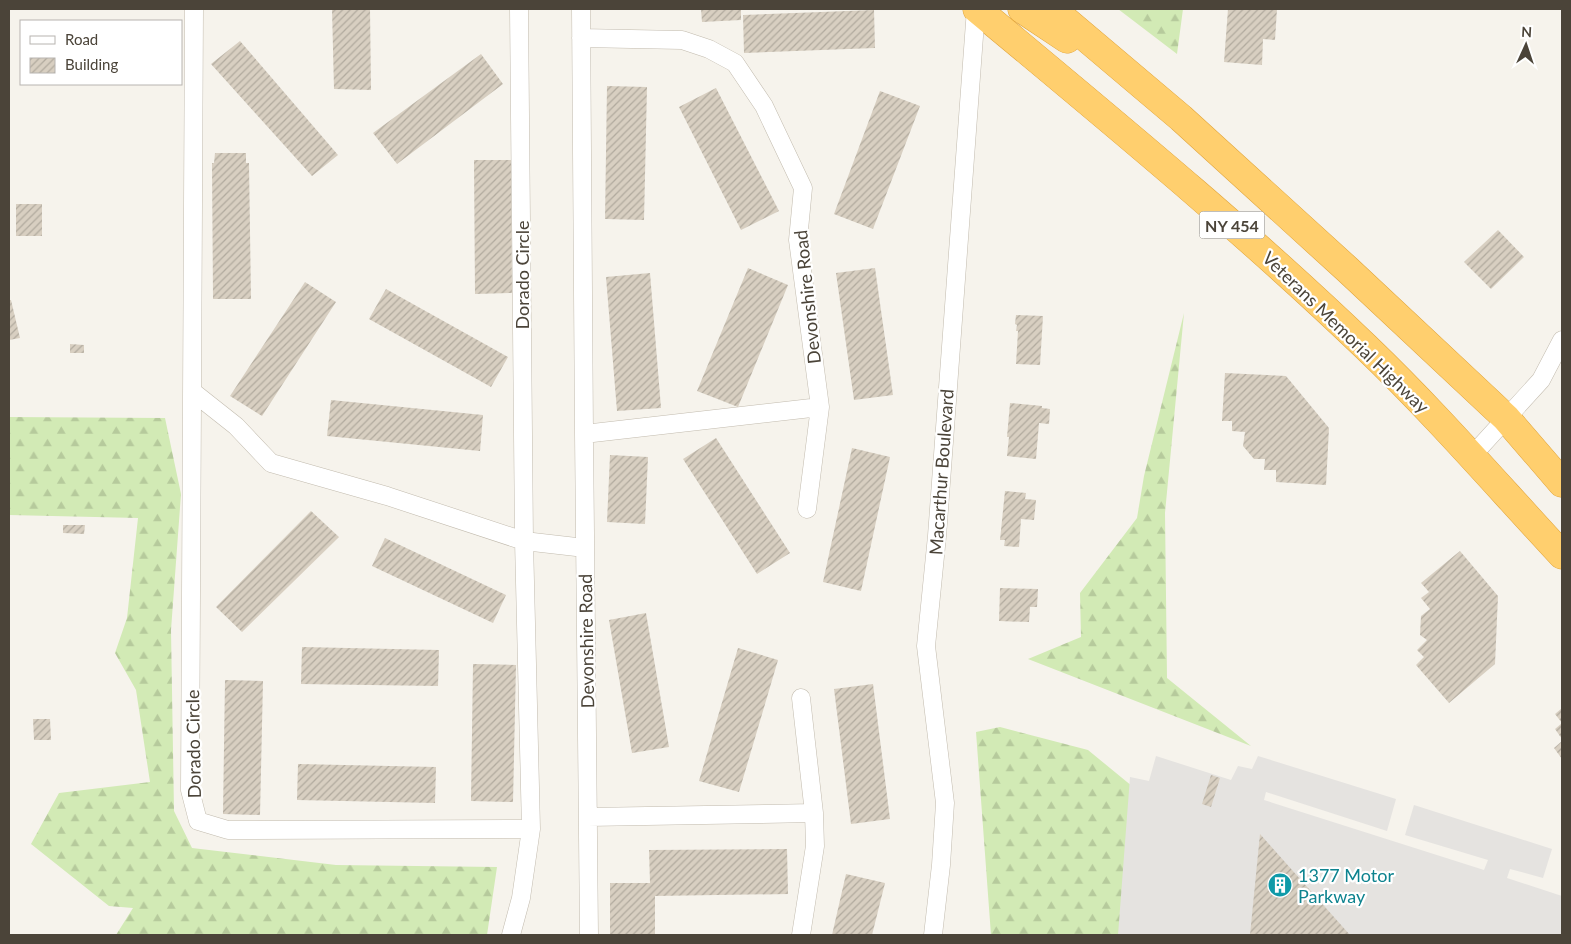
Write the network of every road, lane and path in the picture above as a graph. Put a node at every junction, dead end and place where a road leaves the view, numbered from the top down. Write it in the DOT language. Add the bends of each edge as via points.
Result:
graph roads {
  1 [pos="194,9"];
  2 [pos="520,9"];
  3 [pos="581,9"];
  4 [pos="977,9"];
  5 [pos="1022,9"];
  6 [pos="1052,9"];
  7 [pos="582,38"];
  8 [pos="1181,118"];
  9 [pos="1562,340"];
  10 [pos="193,392"];
  11 [pos="820,407"];
  12 [pos="1506,418"];
  13 [pos="584,434"];
  14 [pos="1471,457"];
  15 [pos="1562,483"];
  16 [pos="807,510"];
  17 [pos="524,541"];
  18 [pos="585,548"];
  19 [pos="1562,555"];
  20 [pos="801,698"];
  21 [pos="814,814"];
  22 [pos="588,817"];
  23 [pos="531,829"];
  24 [pos="511,935"];
  25 [pos="589,935"];
  26 [pos="801,935"];
  27 [pos="933,935"];
  1 -- 10 [label="street, Dorado Circle"];
  2 -- 17 [label="street, Dorado Circle"];
  3 -- 7 [label="street, Devonshire Road"];
  4 -- 14 [label="highway, Veterans Memorial Highway / NY 454" via="1187,183 1365,346"];
  4 -- 27 [label="street, Macarthur Boulevard" via="926,646 945,803"];
  5 -- 8 [label="highway"];
  6 -- 8 [label="highway, NY 454"];
  7 -- 11 [label="street, Devonshire Road" via="682,40 709,49 734,63 764,106 803,188 798,240"];
  7 -- 13 [label="street, Devonshire Road"];
  8 -- 12 [label="highway, NY 454"];
  9 -- 12 [label="street" via="1541,380"];
  10 -- 17 [label="street" via="236,426 271,462"];
  10 -- 23 [label="street, Dorado Circle" via="190,790 198,821 228,830"];
  11 -- 13 [label="street"];
  11 -- 16 [label="street, Devonshire Road"];
  12 -- 14 [label="street"];
  12 -- 15 [label="highway, NY 454"];
  13 -- 18 [label="street, Devonshire Road"];
  14 -- 19 [label="highway, Veterans Memorial Highway / NY 454"];
  17 -- 18 [label="street"];
  17 -- 23 [label="street, Dorado Circle"];
  18 -- 22 [label="street, Devonshire Road"];
  20 -- 21 [label="street"];
  21 -- 22 [label="street"];
  21 -- 26 [label="street" via="816,846"];
  22 -- 25 [label="street, Devonshire Road"];
  23 -- 24 [label="street, Dorado Circle" via="521,898"];
}
